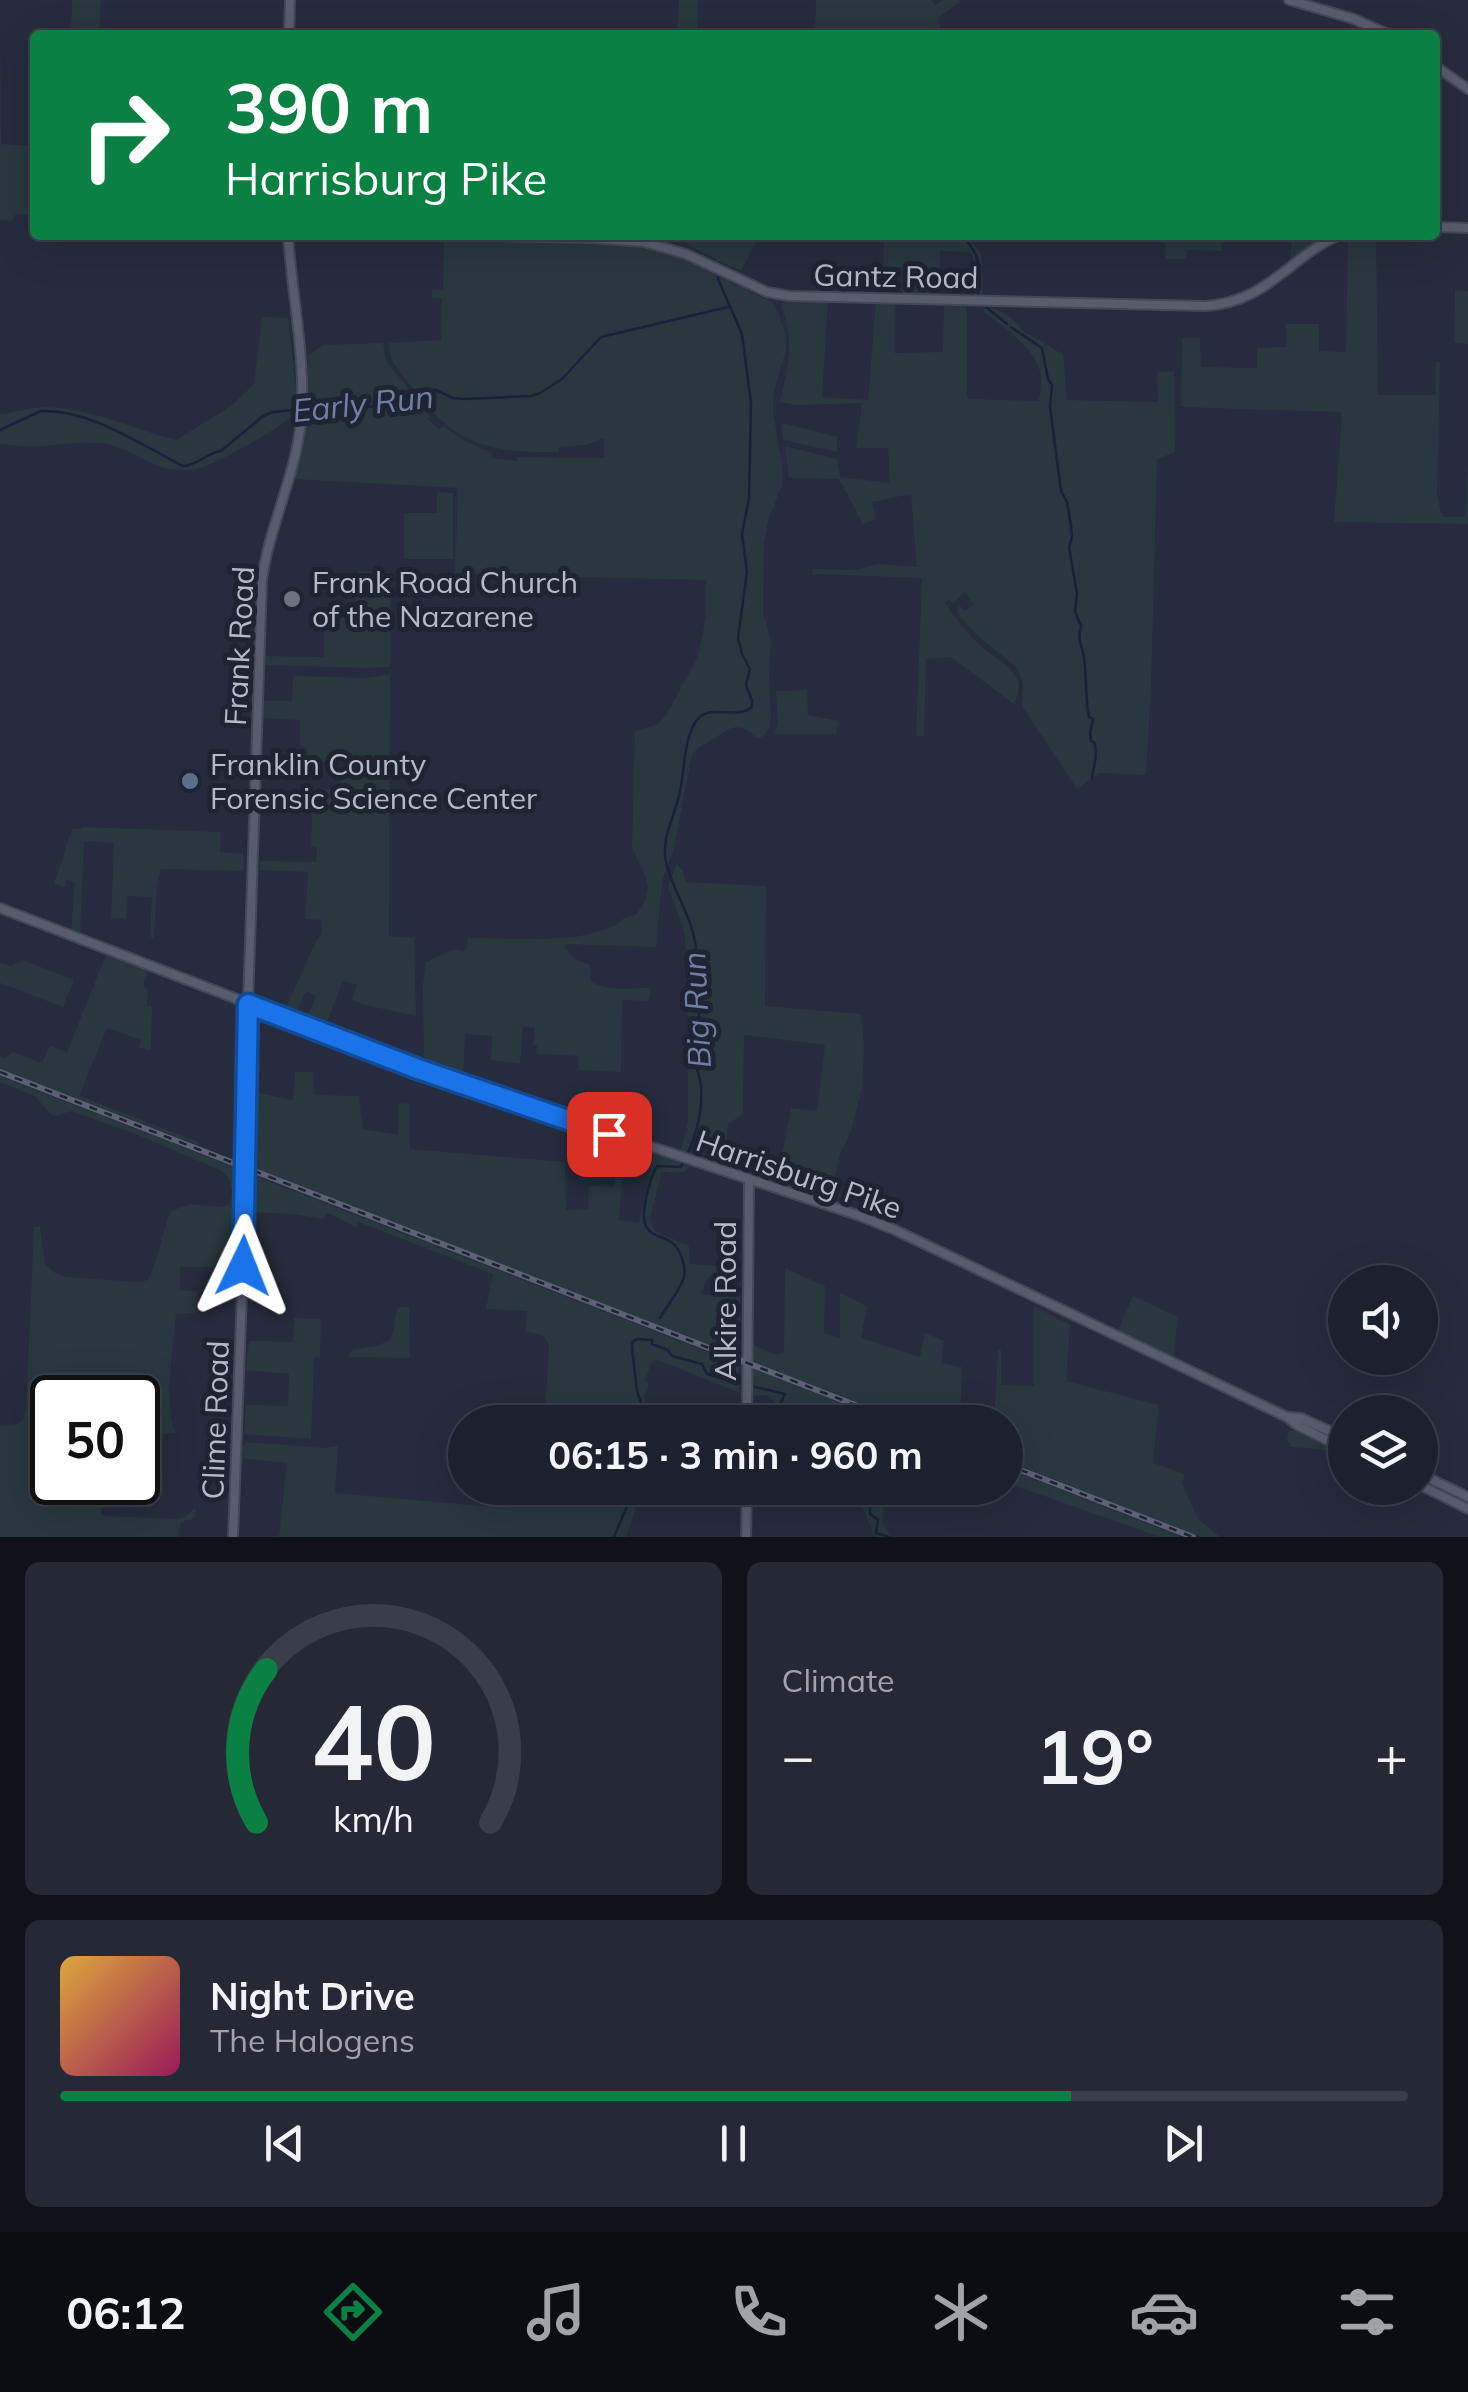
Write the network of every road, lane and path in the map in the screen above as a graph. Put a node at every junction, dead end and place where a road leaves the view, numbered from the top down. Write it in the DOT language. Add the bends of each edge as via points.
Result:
graph roads {
  1 [pos="290,0"];
  2 [pos="1288,0"];
  3 [pos="289,30"];
  4 [pos="1379,30"];
  5 [pos="1440,69"];
  6 [pos="1468,89"];
  7 [pos="1440,227"];
  8 [pos="1468,228"];
  9 [pos="288,240"];
  10 [pos="629,240"];
  11 [pos="1329,240"];
  12 [pos="0,908"];
  13 [pos="248,1004"];
  14 [pos="748,1180"];
  15 [pos="747,1405"];
  16 [pos="1287,1417"];
  17 [pos="1328,1430"];
  18 [pos="1328,1441"];
  19 [pos="1438,1483"];
  20 [pos="1438,1495"];
  21 [pos="1468,1497"];
  22 [pos="746,1505"];
  23 [pos="1468,1509"];
  24 [pos="233,1537"];
  25 [pos="746,1537"];
  1 -- 3 [label="main road"];
  2 -- 4 [label="main road"];
  5 -- 6 [label="main road"];
  7 -- 8 [label="main road"];
  9 -- 13 [label="main road, Frank Road" via="302,404 262,580"];
  10 -- 11 [label="main road, Gantz Road" via="666,247 766,292 805,297 1213,305 1262,289"];
  12 -- 13 [label="main road, Harrisburg Pike"];
  13 -- 14 [label="main road, Harrisburg Pike" via="454,1082"];
  13 -- 24 [label="main road, Clime Road"];
  14 -- 15 [label="main road, Alkire Road"];
  14 -- 16 [label="main road, Harrisburg Pike" via="896,1230"];
  16 -- 17 [label="main road, Harrisburg Pike"];
  16 -- 18 [label="main road, Harrisburg Pike"];
  19 -- 21 [label="main road"];
  20 -- 23 [label="main road"];
  22 -- 25 [label="main road"];
}
